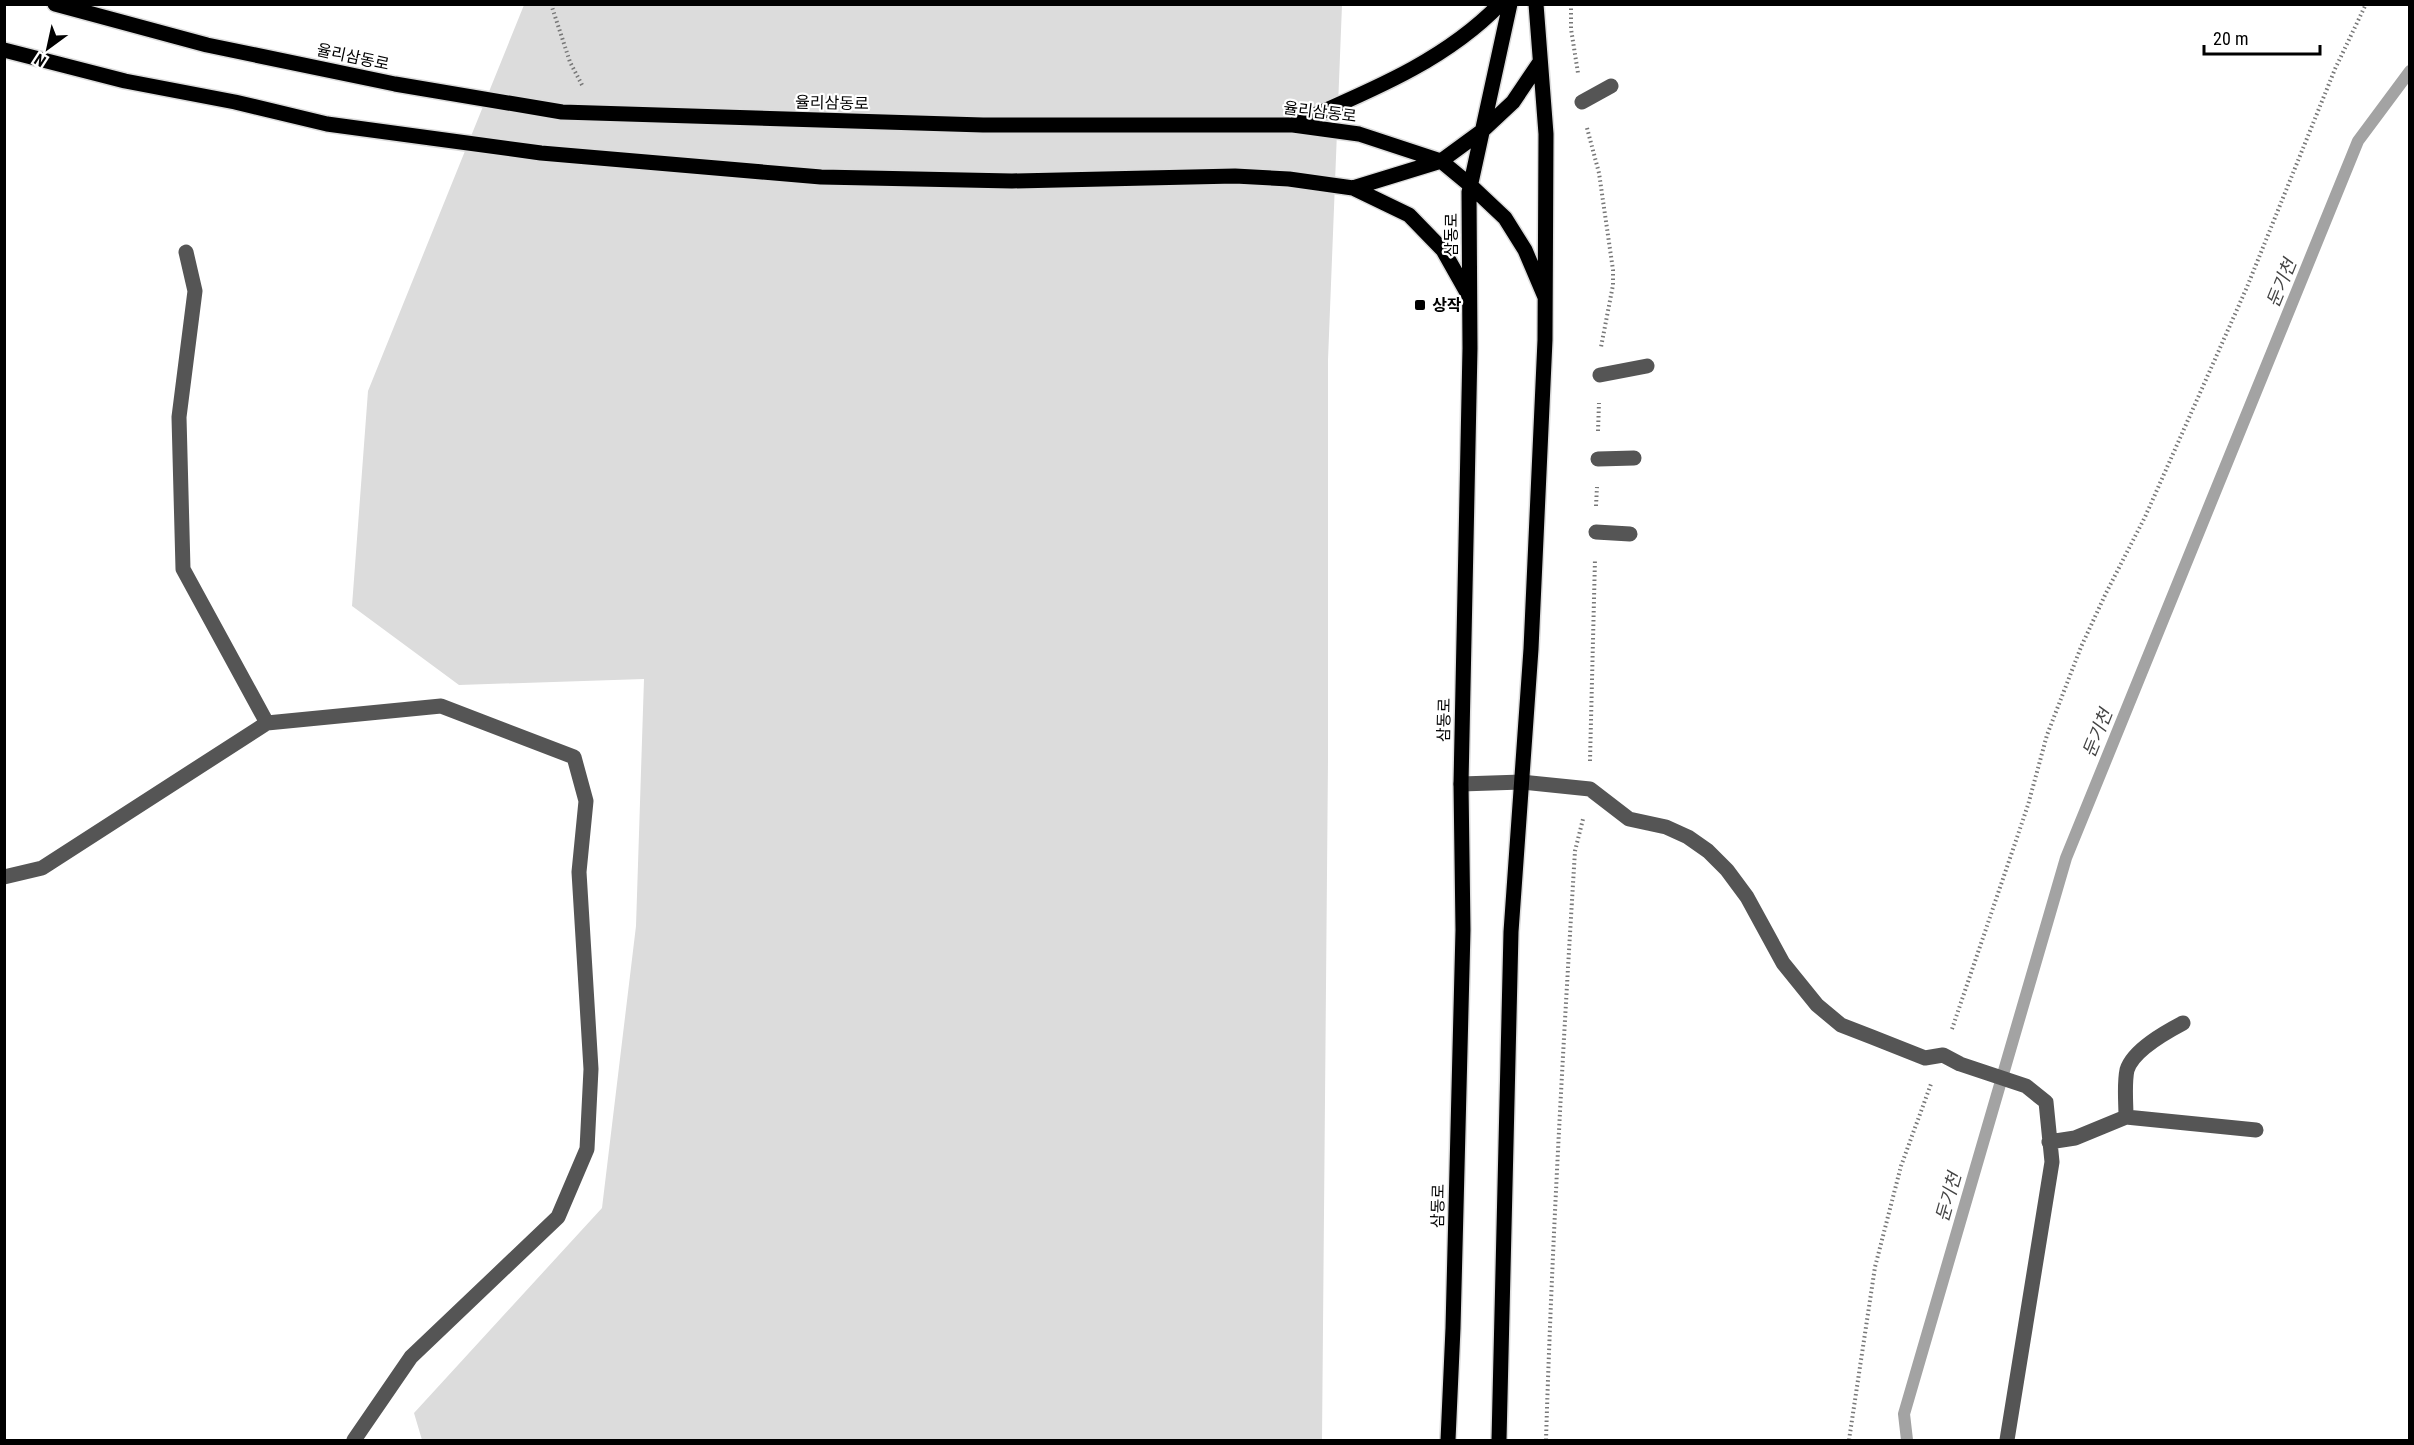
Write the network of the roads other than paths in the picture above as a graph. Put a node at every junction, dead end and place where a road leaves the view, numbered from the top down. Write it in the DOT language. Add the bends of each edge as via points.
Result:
graph roads {
  1 [pos="55,4"];
  2 [pos="1500,4"];
  3 [pos="1510,4"];
  4 [pos="1536,4"];
  5 [pos="4,50"];
  6 [pos="1540,62"];
  7 [pos="1611,86"];
  8 [pos="1582,102"];
  9 [pos="1293,125"];
  10 [pos="1482,131"];
  11 [pos="1441,161"];
  12 [pos="1470,185"];
  13 [pos="1353,188"];
  14 [pos="186,252"];
  15 [pos="1469,296"];
  16 [pos="1545,297"];
  17 [pos="1647,366"];
  18 [pos="1600,375"];
  19 [pos="1634,458"];
  20 [pos="1598,459"];
  21 [pos="1596,532"];
  22 [pos="1630,534"];
  23 [pos="267,723"];
  24 [pos="1521,782"];
  25 [pos="1461,784"];
  26 [pos="4,877"];
  27 [pos="2183,1023"];
  28 [pos="2126,1117"];
  29 [pos="2256,1130"];
  30 [pos="2049,1142"];
  31 [pos="354,1440"];
  32 [pos="1448,1440"];
  33 [pos="1499,1440"];
  34 [pos="2007,1440"];
  1 -- 9 [label="main road, 율리삼동로" via="207,45 395,84 562,112 983,125"];
  2 -- 9 [label="main road" via="1479,26 1421,65"];
  3 -- 10 [label="main road, 삼동로"];
  4 -- 6 [label="main road"];
  5 -- 13 [label="main road" via="125,81 327,124 541,153 821,177 1012,181 1235,176"];
  6 -- 10 [label="main road" via="1512,102"];
  6 -- 16 [label="main road" via="1546,134"];
  7 -- 8 [label="street"];
  9 -- 11 [label="main road, 율리삼동로" via="1359,134"];
  10 -- 11 [label="main road"];
  10 -- 12 [label="main road, 삼동로"];
  11 -- 12 [label="main road, 율리삼동로"];
  11 -- 13 [label="main road"];
  12 -- 15 [label="main road, 삼동로"];
  12 -- 16 [label="main road, 율리삼동로" via="1505,218 1525,250"];
  13 -- 15 [label="main road" via="1409,215 1443,250"];
  14 -- 23 [label="street" via="195,291 179,417 183,569"];
  15 -- 25 [label="main road, 삼동로"];
  16 -- 24 [label="main road" via="1531,650"];
  17 -- 18 [label="street"];
  19 -- 20 [label="street"];
  21 -- 22 [label="street"];
  23 -- 26 [label="street" via="42,868"];
  23 -- 31 [label="street" via="441,706 574,757 586,801 579,872 591,1069 587,1149 558,1217 411,1357"];
  24 -- 25 [label="street"];
  24 -- 30 [label="street" via="1590,789 1629,819 1666,827 1688,837 1727,870 1747,897 1783,963 1817,1005 1841,1024 1925,1058 1943,1055 2026,1086 2046,1102"];
  24 -- 33 [label="main road" via="1511,932"];
  25 -- 32 [label="main road, 삼동로" via="1463,930"];
  27 -- 28 [label="street" via="2152,1041 2132,1060 2127,1071"];
  28 -- 29 [label="street"];
  28 -- 30 [label="street" via="2075,1138"];
  30 -- 34 [label="street" via="2052,1162"];
}
